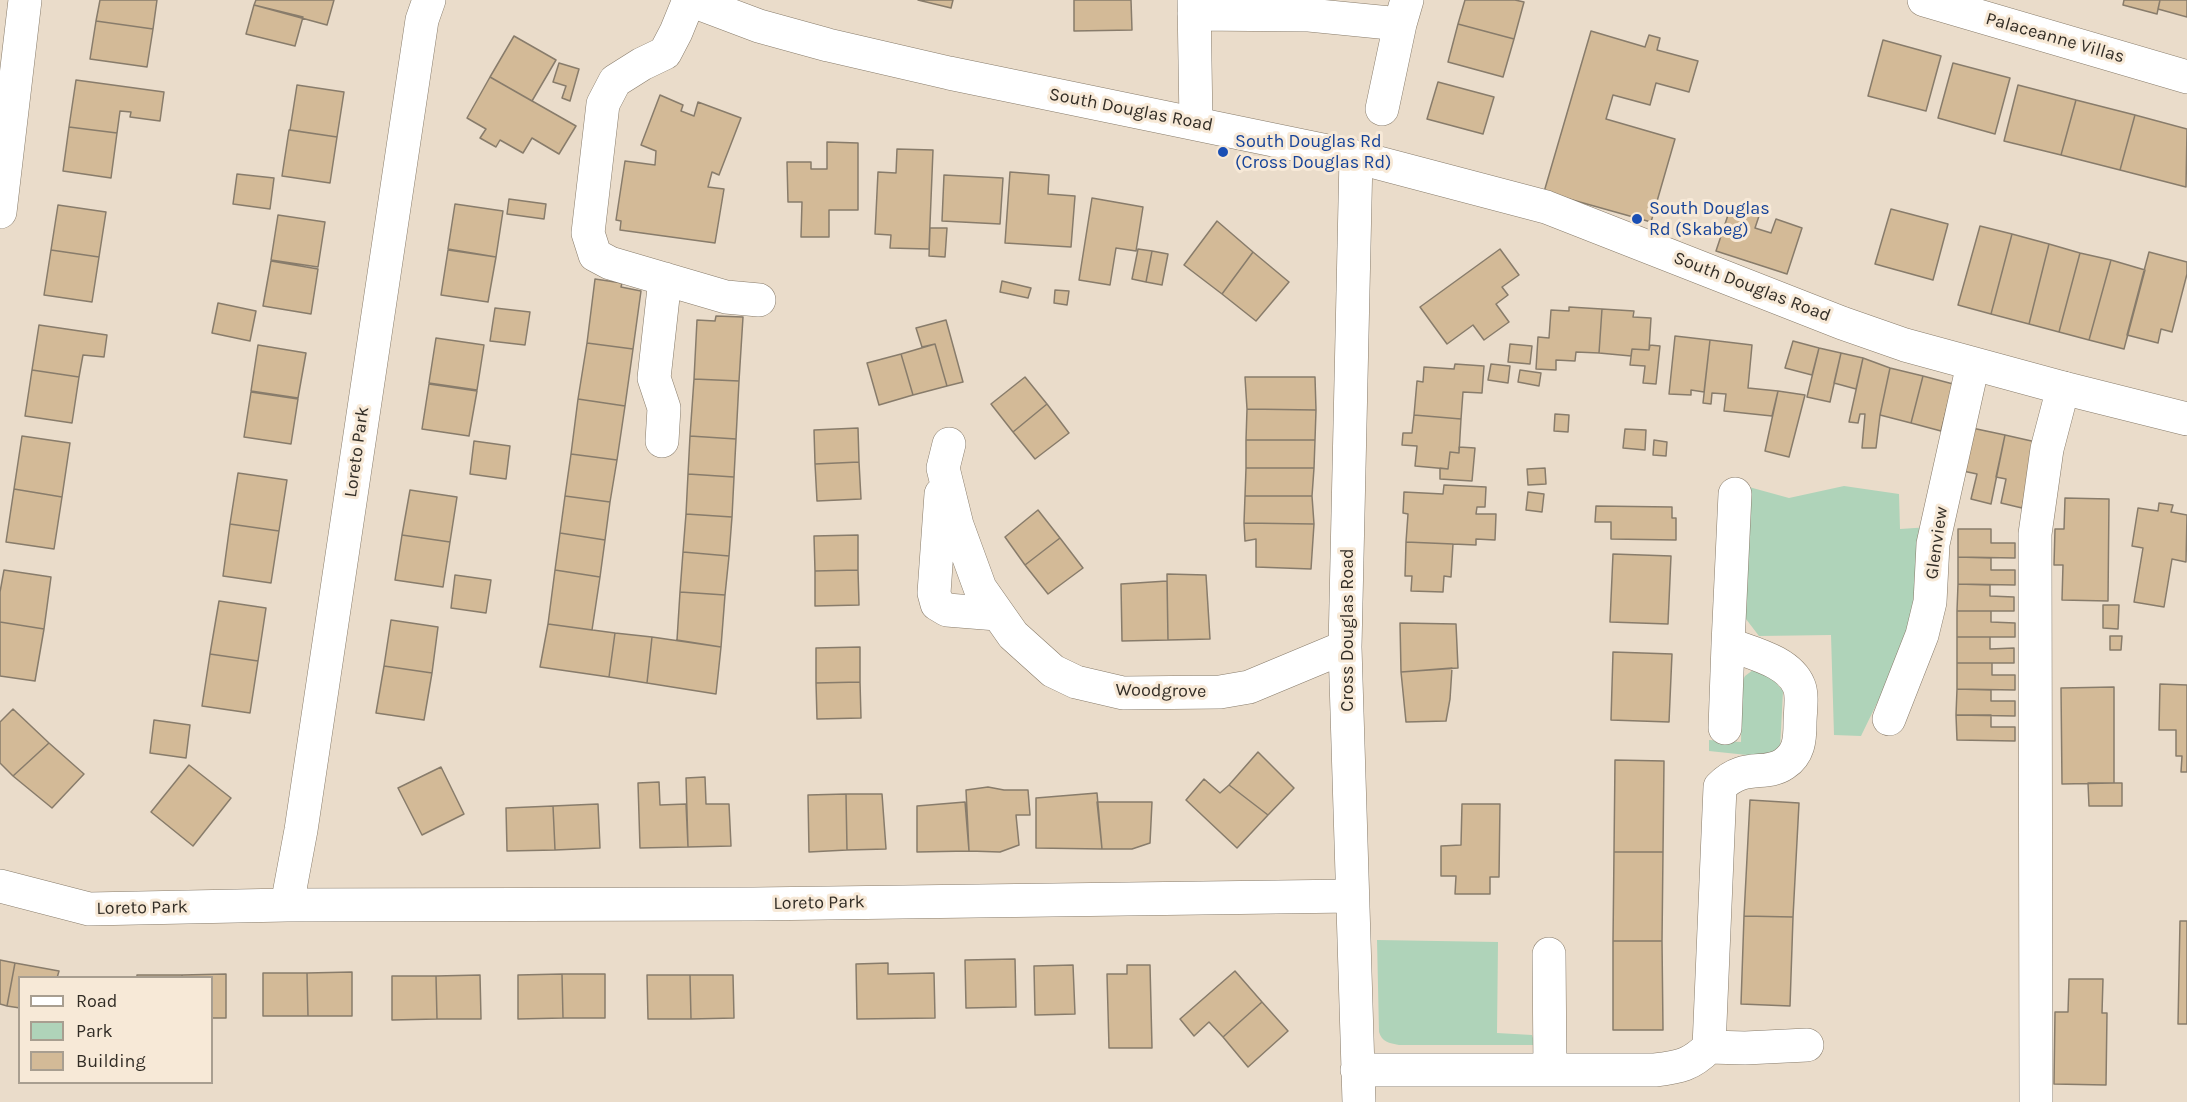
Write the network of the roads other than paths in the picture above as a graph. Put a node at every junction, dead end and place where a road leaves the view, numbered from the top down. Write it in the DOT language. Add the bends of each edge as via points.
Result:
graph roads {
  1 [pos="25,0"];
  2 [pos="429,0"];
  3 [pos="689,0"];
  4 [pos="1924,0"];
  5 [pos="1194,7"];
  6 [pos="1403,12"];
  7 [pos="2187,77"];
  8 [pos="1382,109"];
  9 [pos="1196,123"];
  10 [pos="1356,157"];
  11 [pos="0,212"];
  12 [pos="665,279"];
  13 [pos="759,300"];
  14 [pos="1973,364"];
  15 [pos="2063,388"];
  16 [pos="2187,418"];
  17 [pos="662,441"];
  18 [pos="1735,494"];
  19 [pos="997,614"];
  20 [pos="1728,644"];
  21 [pos="1345,647"];
  22 [pos="1889,719"];
  23 [pos="1725,728"];
  24 [pos="0,886"];
  25 [pos="1352,896"];
  26 [pos="287,905"];
  27 [pos="1549,954"];
  28 [pos="1807,1045"];
  29 [pos="1709,1047"];
  30 [pos="1357,1070"];
  31 [pos="1550,1070"];
  32 [pos="1359,1102"];
  33 [pos="2036,1102"];
  1 -- 11 [label="street"];
  2 -- 26 [label="street, Loreto Park" via="422,20"];
  3 -- 9 [label="street, South Douglas Road" via="759,26 828,45"];
  3 -- 12 [label="street" via="665,53 615,81 603,104 588,233 596,255"];
  4 -- 7 [label="street, Palaceanne Villas"];
  5 -- 6 [label="street" via="1309,15"];
  5 -- 9 [label="street"];
  6 -- 8 [label="street"];
  9 -- 10 [label="street, South Douglas Road"];
  10 -- 14 [label="street, South Douglas Road" via="1546,207 1842,322"];
  10 -- 21 [label="street, Cross Douglas Road"];
  12 -- 13 [label="street" via="726,297"];
  12 -- 17 [label="street" via="654,378 664,408"];
  14 -- 15 [label="street, South Douglas Road"];
  14 -- 22 [label="street, Glenview" via="1934,544 1930,602 1922,635"];
  15 -- 16 [label="street, South Douglas Road"];
  15 -- 33 [label="street" via="2047,449 2035,534"];
  18 -- 20 [label="street"];
  19 -- 19 [label="street, Woodgrove" via="980,588 957,525 946,456 934,592 937,604 947,610"];
  19 -- 21 [label="street, Woodgrove" via="1053,671 1076,682 1123,693 1211,692 1249,687"];
  20 -- 23 [label="street"];
  20 -- 29 [label="street" via="1768,659 1793,676 1800,688 1800,741 1794,755 1777,768 1749,770 1734,775 1720,787"];
  21 -- 25 [label="street, Cross Douglas Road"];
  24 -- 26 [label="street, Loreto Park" via="89,909"];
  25 -- 26 [label="street, Loreto Park"];
  25 -- 30 [label="street, Cross Douglas Road"];
  27 -- 31 [label="street"];
  28 -- 29 [label="street"];
  29 -- 31 [label="street" via="1684,1066 1655,1070"];
  30 -- 31 [label="street"];
  30 -- 32 [label="street, Cross Douglas Road"];
}
